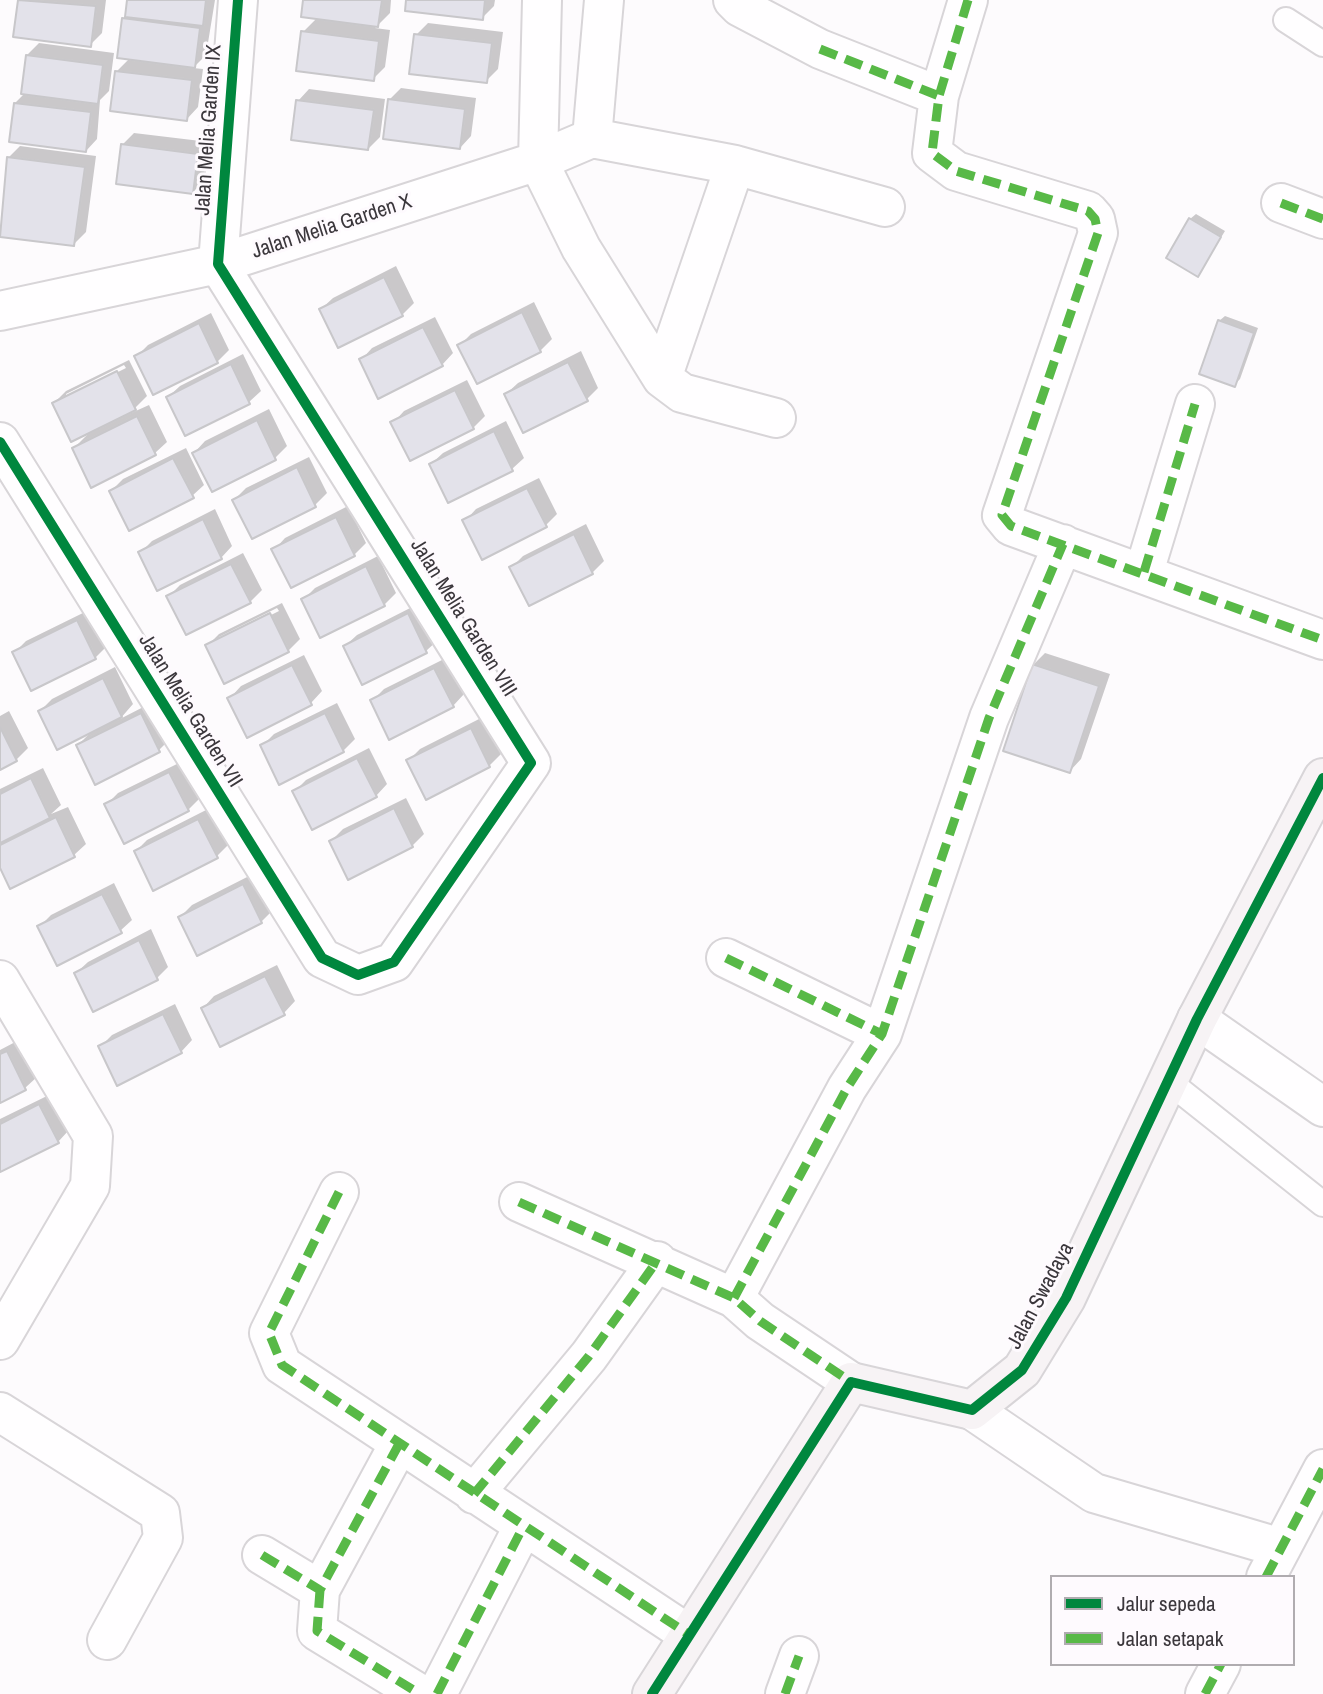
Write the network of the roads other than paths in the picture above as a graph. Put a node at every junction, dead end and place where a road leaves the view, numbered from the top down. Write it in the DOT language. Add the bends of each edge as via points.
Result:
graph roads {
  1 [pos="238,0"];
  2 [pos="542,0"];
  3 [pos="604,0"];
  4 [pos="733,0"];
  5 [pos="968,0"];
  6 [pos="1286,20"];
  7 [pos="1323,44"];
  8 [pos="939,96"];
  9 [pos="592,138"];
  10 [pos="538,161"];
  11 [pos="735,165"];
  12 [pos="1281,203"];
  13 [pos="885,207"];
  14 [pos="1323,219"];
  15 [pos="218,264"];
  16 [pos="0,312"];
  17 [pos="662,378"];
  18 [pos="1195,404"];
  19 [pos="776,418"];
  20 [pos="0,442"];
  21 [pos="1063,544"];
  22 [pos="1144,572"];
  23 [pos="1323,640"];
  24 [pos="1323,778"];
  25 [pos="726,958"];
  26 [pos="367,971"];
  27 [pos="0,980"];
  28 [pos="1197,1018"];
  29 [pos="882,1034"];
  30 [pos="1168,1081"];
  31 [pos="1323,1107"];
  32 [pos="340,1192"];
  33 [pos="519,1202"];
  34 [pos="1323,1204"];
  35 [pos="657,1261"];
  36 [pos="734,1298"];
  37 [pos="0,1340"];
  38 [pos="851,1382"];
  39 [pos="972,1410"];
  40 [pos="0,1412"];
  41 [pos="399,1444"];
  42 [pos="1323,1469"];
  43 [pos="474,1494"];
  44 [pos="523,1527"];
  45 [pos="262,1555"];
  46 [pos="1274,1562"];
  47 [pos="320,1590"];
  48 [pos="688,1634"];
  49 [pos="107,1640"];
  50 [pos="799,1656"];
  51 [pos="1220,1666"];
  52 [pos="420,1694"];
  53 [pos="437,1694"];
  54 [pos="652,1694"];
  55 [pos="785,1694"];
  56 [pos="1205,1694"];
  1 -- 15 [label="street, Jalan Melia Garden IX"];
  2 -- 10 [label="street"];
  3 -- 9 [label="street"];
  4 -- 8 [label="street" via="820,49"];
  5 -- 8 [label="street"];
  6 -- 7 [label="lane"];
  8 -- 21 [label="street" via="932,153 943,163 956,171 1088,211 1095,219 1098,233 1002,515 1011,526"];
  9 -- 10 [label="street, Jalan Melia Garden X"];
  9 -- 11 [label="street"];
  10 -- 15 [label="street, Jalan Melia Garden X"];
  10 -- 17 [label="street" via="581,248"];
  11 -- 13 [label="street"];
  11 -- 17 [label="street"];
  12 -- 14 [label="street"];
  15 -- 16 [label="street, Jalan Melia Garden X"];
  15 -- 26 [label="street, Jalan Melia Garden VIII" via="531,763 394,962"];
  17 -- 19 [label="street" via="681,393"];
  18 -- 22 [label="street"];
  20 -- 26 [label="street, Jalan Melia Garden VII" via="322,958 358,975"];
  21 -- 22 [label="street"];
  21 -- 29 [label="street" via="989,718"];
  22 -- 23 [label="street"];
  24 -- 28 [label="street, Jalan Swadaya"];
  25 -- 29 [label="street"];
  27 -- 37 [label="street" via="93,1136 90,1186"];
  28 -- 30 [label="street, Jalan Swadaya"];
  28 -- 31 [label="street"];
  29 -- 36 [label="street" via="847,1088"];
  30 -- 34 [label="lane"];
  30 -- 39 [label="street, Jalan Swadaya" via="1066,1298 1023,1370"];
  32 -- 41 [label="street" via="269,1333 282,1365"];
  33 -- 35 [label="street"];
  35 -- 36 [label="street"];
  35 -- 43 [label="street" via="589,1356"];
  36 -- 38 [label="street" via="760,1321"];
  38 -- 39 [label="street"];
  38 -- 48 [label="street"];
  39 -- 46 [label="street" via="1094,1493"];
  40 -- 49 [label="street" via="160,1513 163,1538"];
  41 -- 43 [label="street"];
  41 -- 47 [label="street"];
  42 -- 46 [label="street"];
  43 -- 44 [label="street"];
  44 -- 48 [label="street"];
  44 -- 53 [label="street"];
  45 -- 47 [label="street"];
  47 -- 52 [label="street" via="317,1631"];
  48 -- 54 [label="street"];
  50 -- 55 [label="street"];
  51 -- 56 [label="street"];
}
